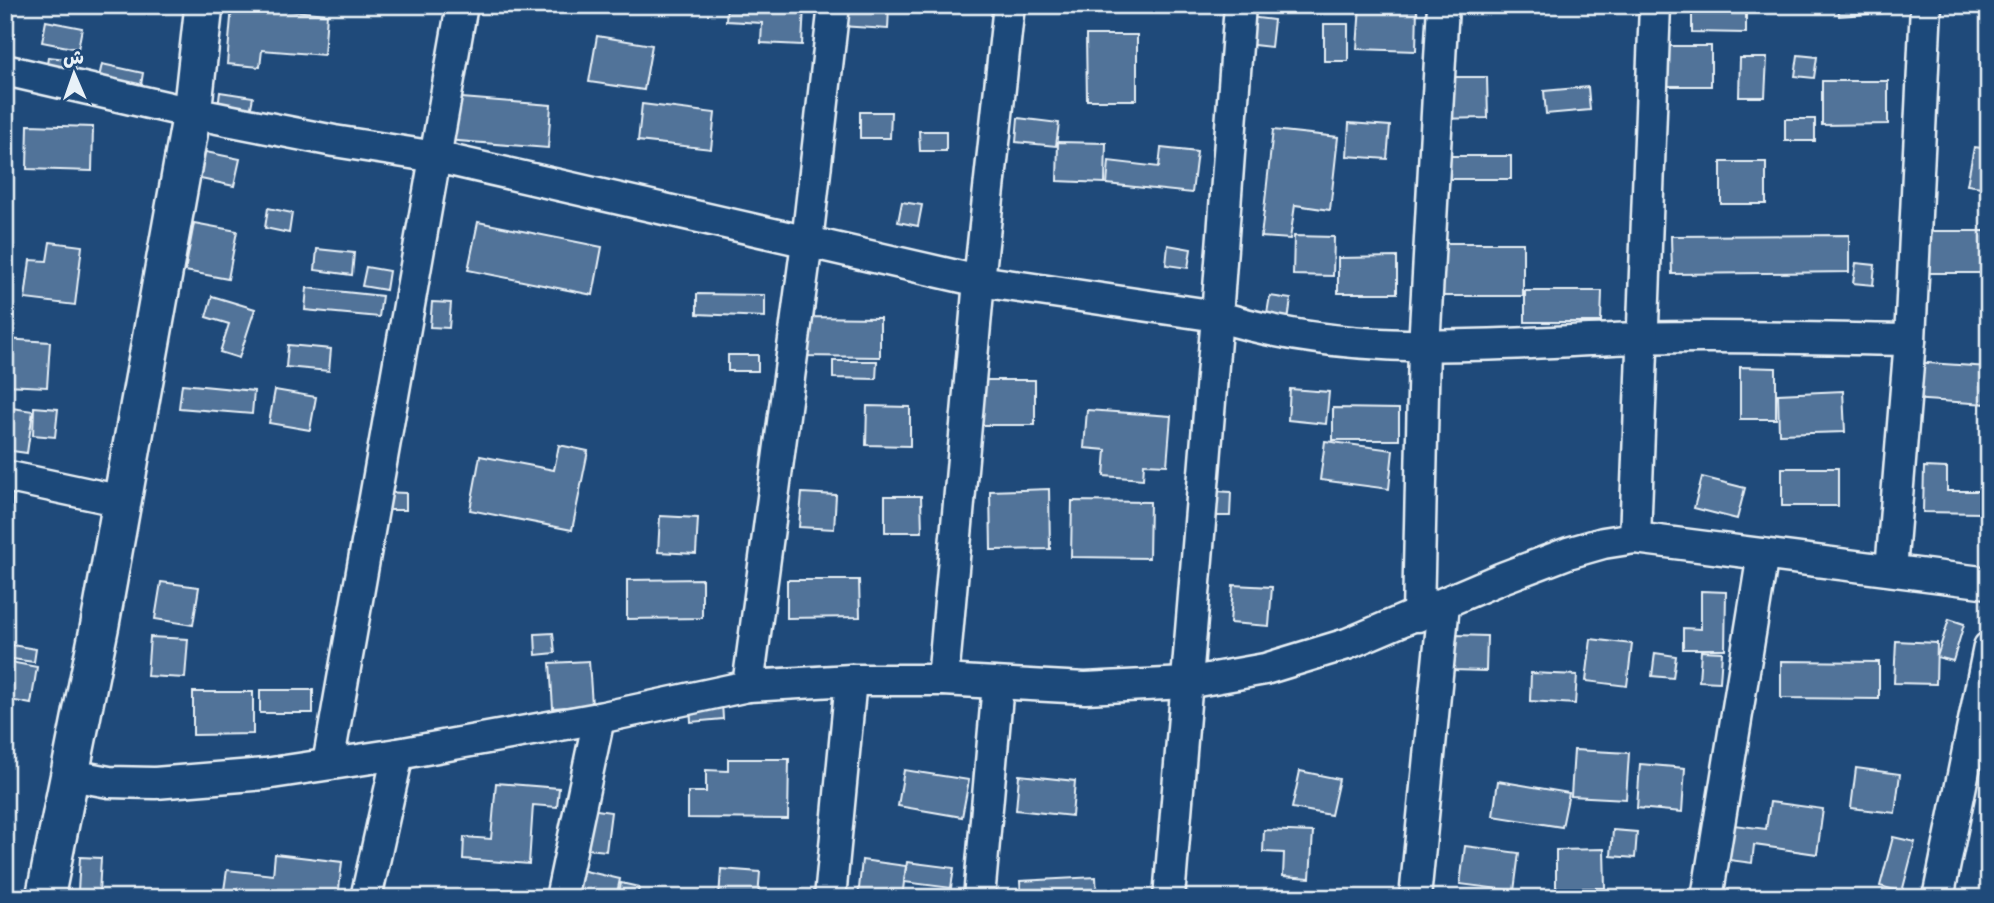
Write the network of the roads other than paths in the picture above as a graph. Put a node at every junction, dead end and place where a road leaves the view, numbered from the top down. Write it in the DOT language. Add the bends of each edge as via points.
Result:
graph roads {
  1 [pos="204,5"];
  2 [pos="463,5"];
  3 [pos="834,5"];
  4 [pos="1009,5"];
  5 [pos="1240,5"];
  6 [pos="1443,5"];
  7 [pos="1655,5"];
  8 [pos="1926,5"];
  9 [pos="5,70"];
  10 [pos="192,113"];
  11 [pos="436,158"];
  12 [pos="807,242"];
  13 [pos="979,281"];
  14 [pos="1217,316"];
  15 [pos="1641,338"];
  16 [pos="1910,340"];
  17 [pos="1424,347"];
  18 [pos="5,476"];
  19 [pos="122,501"];
  20 [pos="1634,538"];
  21 [pos="1763,554"];
  22 [pos="1891,570"];
  23 [pos="1989,583"];
  24 [pos="1431,610"];
  25 [pos="1989,647"];
  26 [pos="851,680"];
  27 [pos="943,680"];
  28 [pos="1186,683"];
  29 [pos="998,684"];
  30 [pos="748,686"];
  31 [pos="599,718"];
  32 [pos="398,754"];
  33 [pos="328,764"];
  34 [pos="71,775"];
  35 [pos="45,898"];
  36 [pos="366,898"];
  37 [pos="561,898"];
  38 [pos="830,898"];
  39 [pos="979,898"];
  40 [pos="1169,898"];
  41 [pos="1415,898"];
  42 [pos="1707,898"];
  43 [pos="1938,898"];
  1 -- 10 [label="street"];
  2 -- 11 [label="street"];
  3 -- 12 [label="street"];
  4 -- 13 [label="street"];
  5 -- 14 [label="street"];
  6 -- 17 [label="street"];
  7 -- 15 [label="street"];
  8 -- 16 [label="street"];
  9 -- 10 [label="street"];
  10 -- 11 [label="street"];
  10 -- 19 [label="street"];
  11 -- 12 [label="street"];
  11 -- 33 [label="street"];
  12 -- 13 [label="street"];
  12 -- 30 [label="street"];
  13 -- 14 [label="street"];
  13 -- 27 [label="street"];
  14 -- 17 [label="street" via="1254,328 1330,341"];
  14 -- 28 [label="street"];
  15 -- 16 [label="street"];
  15 -- 17 [label="street"];
  15 -- 20 [label="street"];
  16 -- 22 [label="street"];
  17 -- 24 [label="street"];
  18 -- 19 [label="street"];
  19 -- 34 [label="street"];
  20 -- 21 [label="street"];
  20 -- 24 [label="street" via="1568,553"];
  21 -- 22 [label="street"];
  21 -- 42 [label="street"];
  22 -- 23 [label="street"];
  24 -- 28 [label="street" via="1348,645 1265,669"];
  24 -- 41 [label="street"];
  25 -- 43 [label="street"];
  26 -- 27 [label="street"];
  26 -- 30 [label="street"];
  26 -- 38 [label="street"];
  27 -- 29 [label="street"];
  28 -- 29 [label="street" via="1085,688"];
  28 -- 40 [label="street"];
  29 -- 39 [label="street"];
  30 -- 31 [label="street"];
  31 -- 32 [label="street"];
  31 -- 37 [label="street"];
  32 -- 33 [label="street"];
  32 -- 36 [label="street"];
  33 -- 34 [label="street" via="168,782 109,782"];
  34 -- 35 [label="street"];
}
